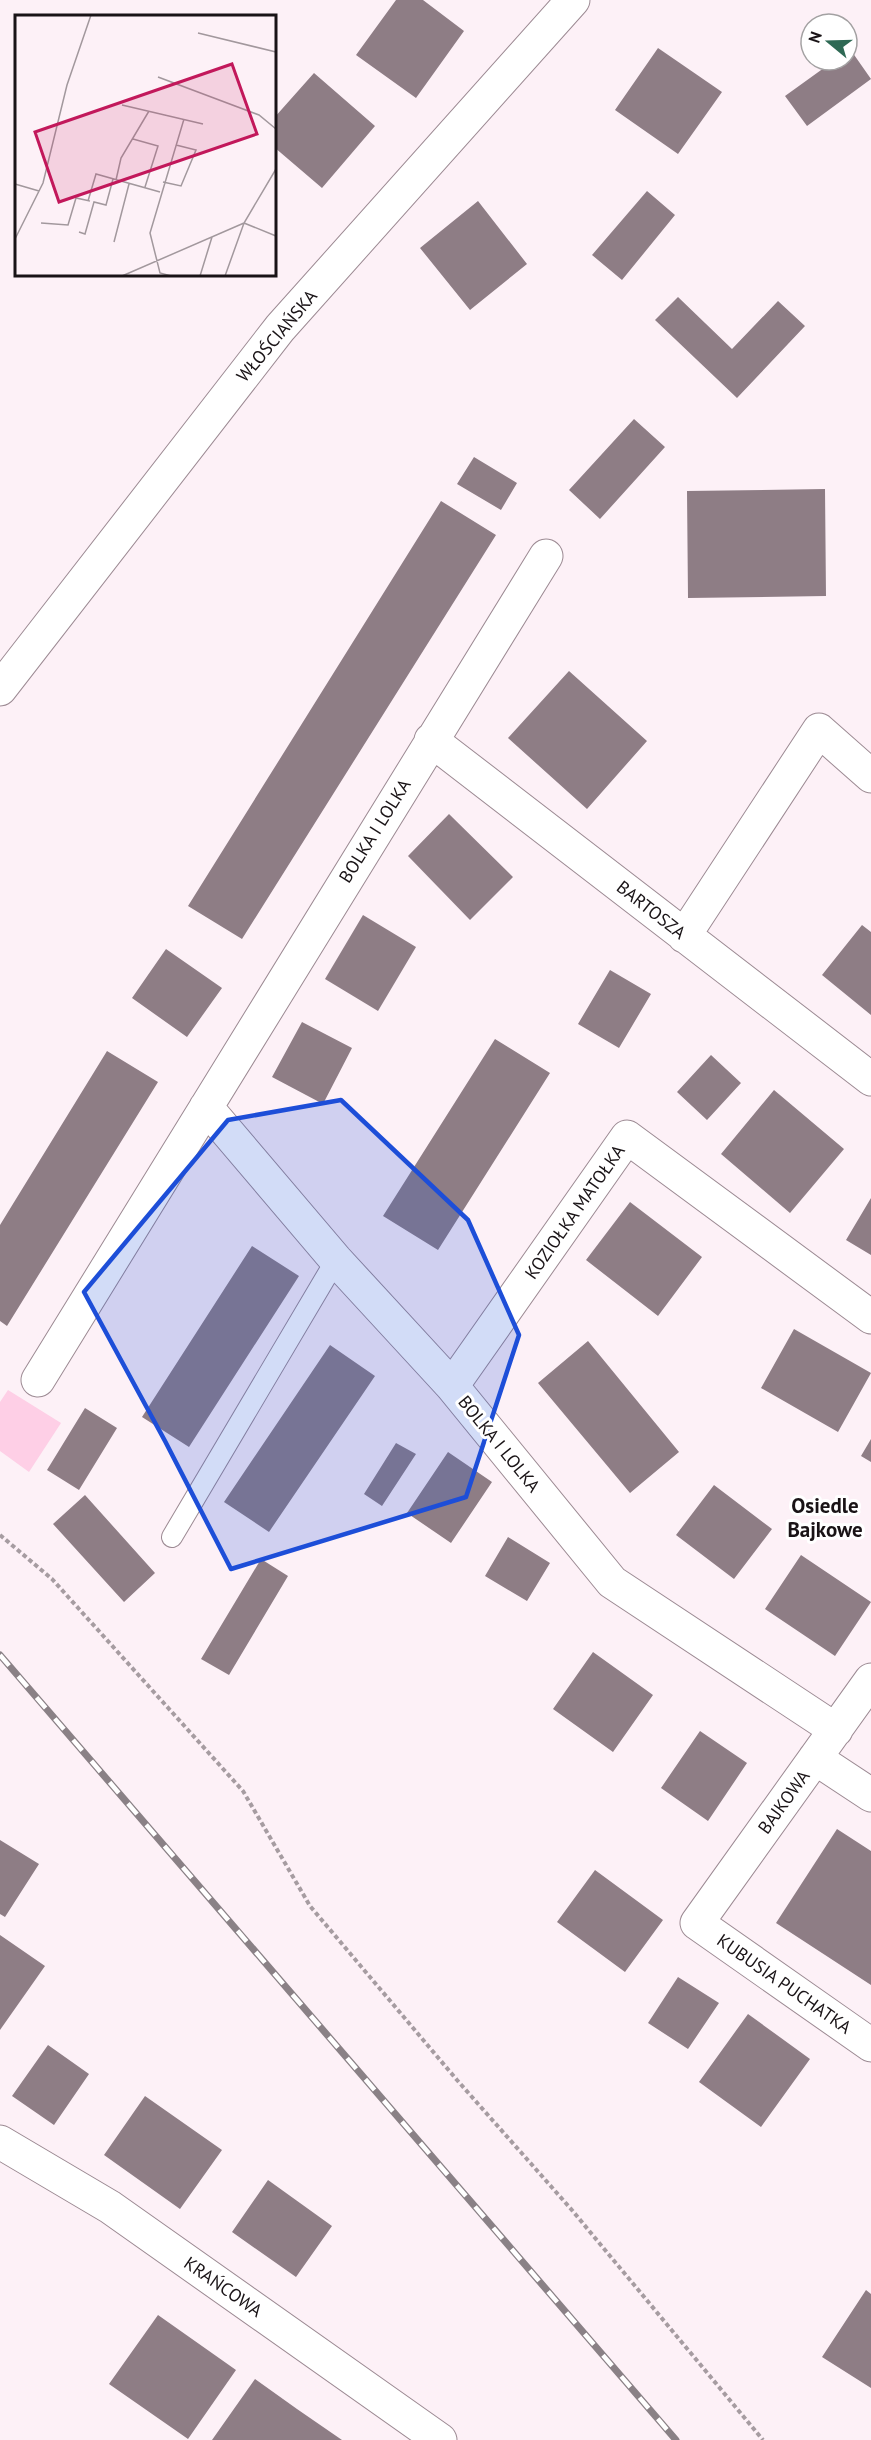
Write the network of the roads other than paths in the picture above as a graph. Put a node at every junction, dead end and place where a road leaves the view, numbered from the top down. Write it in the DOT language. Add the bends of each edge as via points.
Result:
graph roads {
  1 [pos="573,0"];
  2 [pos="546,556"];
  3 [pos="0,689"];
  4 [pos="431,740"];
  5 [pos="871,776"];
  6 [pos="684,936"];
  7 [pos="871,1079"];
  8 [pos="206,1107"];
  9 [pos="336,1260"];
  10 [pos="871,1317"];
  11 [pos="38,1380"];
  12 [pos="452,1386"];
  13 [pos="172,1537"];
  14 [pos="871,1680"];
  15 [pos="836,1730"];
  16 [pos="815,1758"];
  17 [pos="871,1794"];
  18 [pos="697,1923"];
  19 [pos="871,2045"];
  20 [pos="0,2142"];
  21 [pos="440,2440"];
  1 -- 3 [label="street, WŁOŚCIAŃSKA" via="280,328"];
  2 -- 4 [label="street, BOLKA I LOLKA"];
  4 -- 6 [label="street, BARTOSZA"];
  4 -- 8 [label="street, BOLKA I LOLKA"];
  5 -- 6 [label="street" via="819,730"];
  6 -- 7 [label="street, BARTOSZA"];
  8 -- 9 [label="street, BOLKA I LOLKA"];
  8 -- 11 [label="street, BOLKA I LOLKA"];
  9 -- 12 [label="street, BOLKA I LOLKA"];
  9 -- 13 [label="lane"];
  10 -- 12 [label="street, KOZIOŁKA MATOŁKA" via="627,1137"];
  12 -- 15 [label="street, BOLKA I LOLKA" via="612,1582"];
  14 -- 15 [label="street, BAJKOWA"];
  15 -- 16 [label="street, BAJKOWA"];
  16 -- 17 [label="street"];
  16 -- 18 [label="street, BAJKOWA"];
  18 -- 19 [label="street, KUBUSIA PUCHATKA"];
  20 -- 21 [label="street, KRAŃCOWA" via="110,2207"];
}
